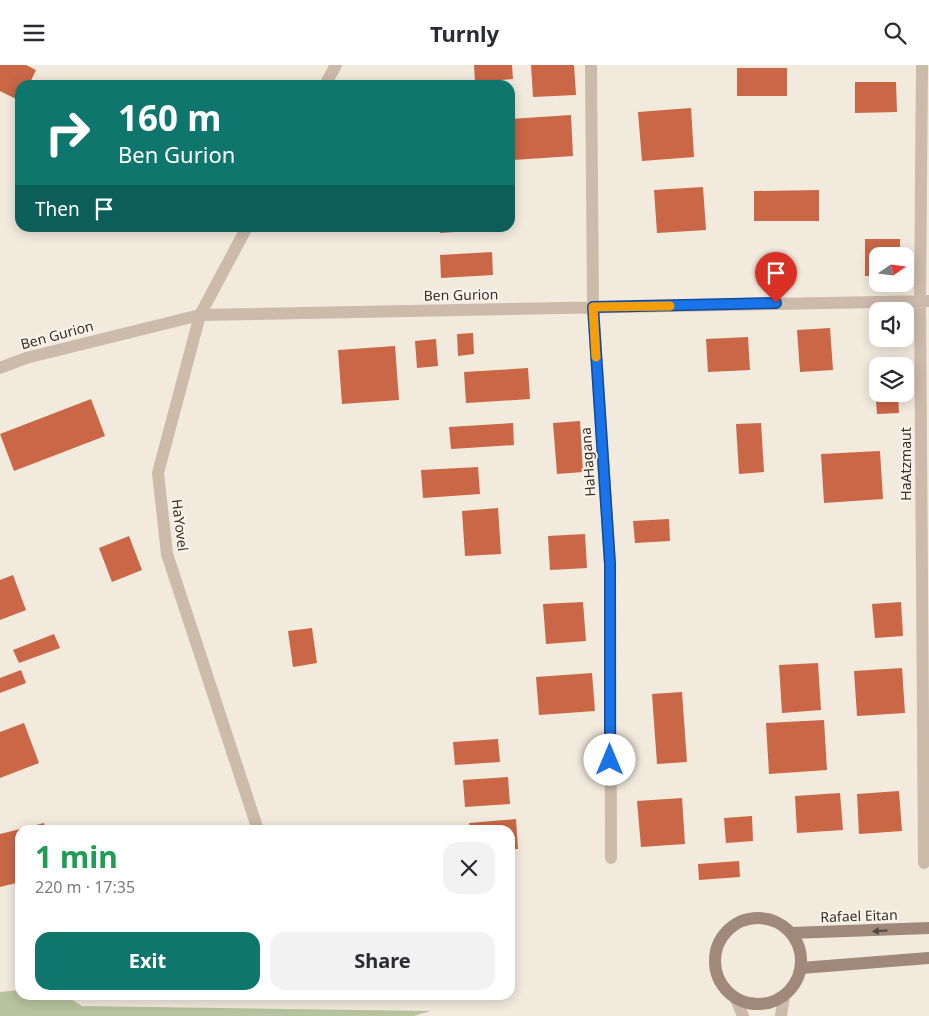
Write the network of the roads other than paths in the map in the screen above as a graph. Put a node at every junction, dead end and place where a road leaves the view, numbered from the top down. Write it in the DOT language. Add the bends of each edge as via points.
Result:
graph roads {
  1 [pos="336,65"];
  2 [pos="591,65"];
  3 [pos="922,65"];
  4 [pos="328,80"];
  5 [pos="244,232"];
  6 [pos="924,301"];
  7 [pos="593,307"];
  8 [pos="200,315"];
  9 [pos="0,368"];
  10 [pos="256,825"];
  11 [pos="611,858"];
  12 [pos="924,863"];
  13 [pos="929,928"];
  14 [pos="790,933"];
  15 [pos="929,958"];
  16 [pos="801,968"];
  17 [pos="784,996"];
  18 [pos="736,999"];
  19 [pos="743,1016"];
  20 [pos="781,1016"];
  1 -- 4 [label="street"];
  2 -- 7 [label="street, HaHagana"];
  3 -- 6 [label="street, HaAtzmaut"];
  5 -- 8 [label="street, HaYovel"];
  6 -- 7 [label="street, Ben Gurion"];
  6 -- 12 [label="street, HaAtzmaut"];
  7 -- 8 [label="street, Ben Gurion"];
  7 -- 11 [label="street, HaHagana" via="610,564"];
  8 -- 9 [label="street, Ben Gurion" via="26,357"];
  8 -- 10 [label="street, HaYovel" via="158,473 167,555"];
  13 -- 14 [label="main road, Rafael Eitan, one-way"];
  14 -- 16 [label="main road" via="798,943"];
  14 -- 18 [label="main road" via="775,921 756,917 743,919 722,936 716,948 716,975 720,984"];
  15 -- 16 [label="main road"];
  16 -- 17 [label="main road"];
  17 -- 18 [label="main road" via="774,1002 754,1005"];
  17 -- 20 [label="street"];
  18 -- 19 [label="street"];
}
